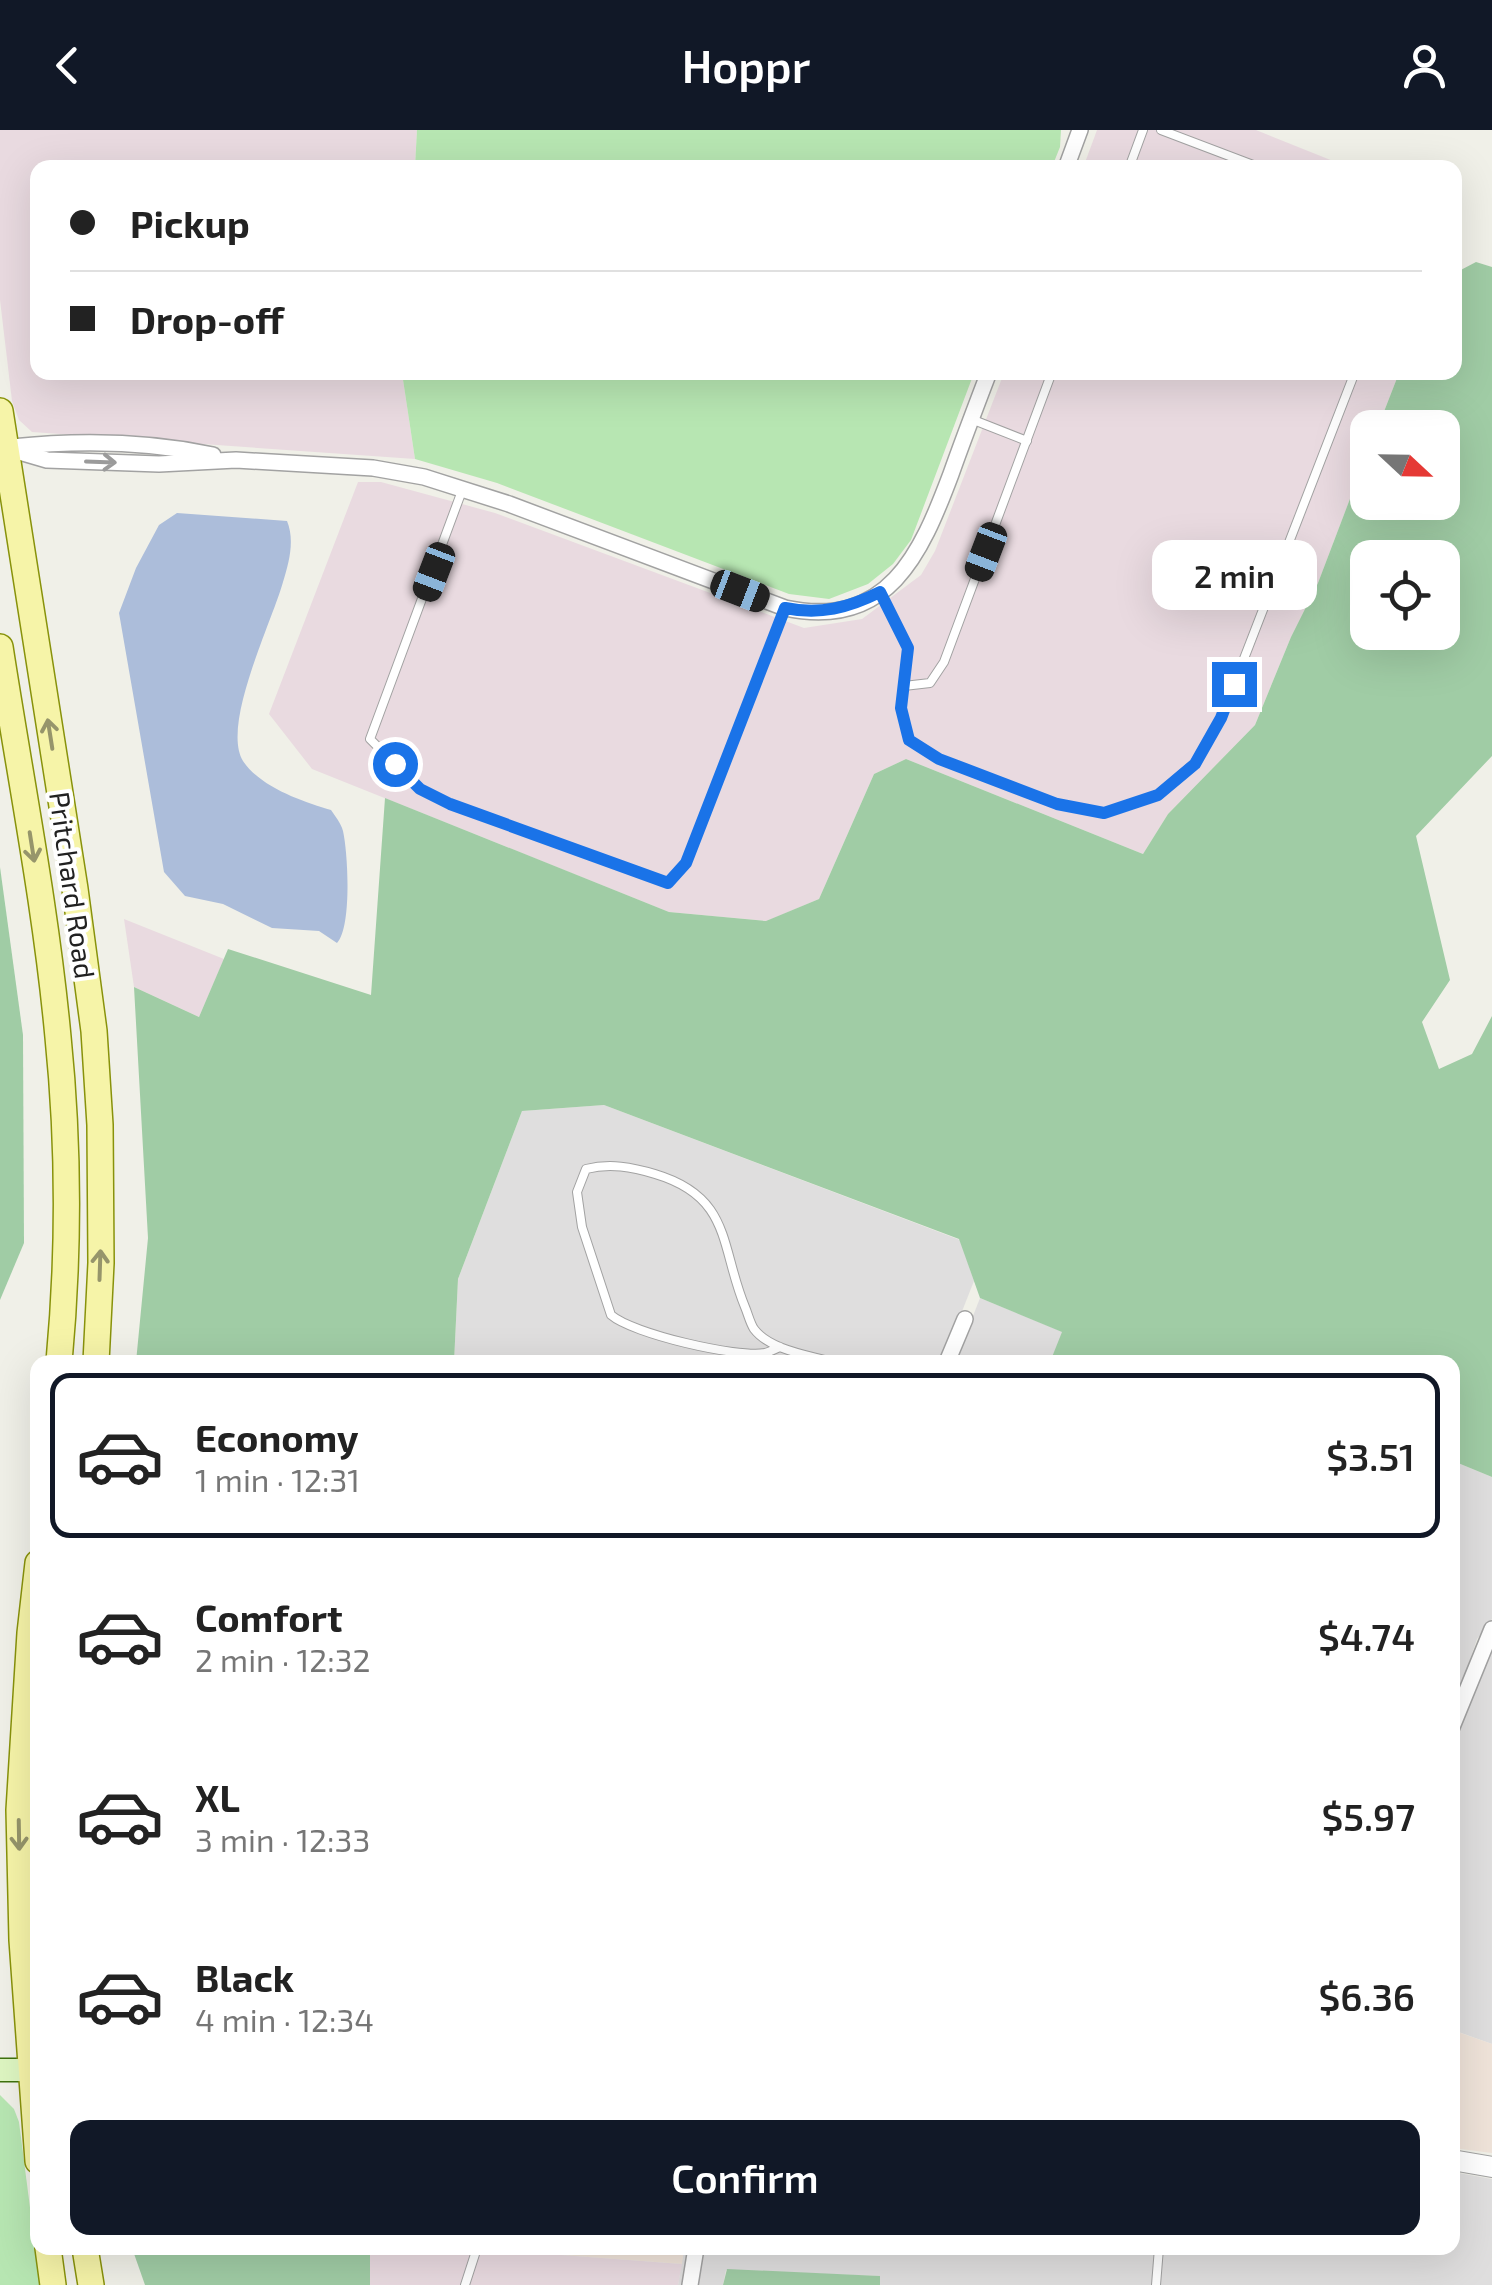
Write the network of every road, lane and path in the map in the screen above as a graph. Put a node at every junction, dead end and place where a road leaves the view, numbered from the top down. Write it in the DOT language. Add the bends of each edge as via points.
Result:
graph roads {
  1 [pos="1080,130"];
  2 [pos="1143,130"];
  3 [pos="1161,130"];
  4 [pos="1069,160"];
  5 [pos="1132,160"];
  6 [pos="1240,160"];
  7 [pos="986,380"];
  8 [pos="1049,380"];
  9 [pos="1351,380"];
  10 [pos="0,412"];
  11 [pos="971,419"];
  12 [pos="1027,441"];
  13 [pos="3,447"];
  14 [pos="464,488"];
  15 [pos="880,592"];
  16 [pos="785,608"];
  17 [pos="0,647"];
  18 [pos="904,686"];
  19 [pos="966,1319"];
  20 [pos="780,1347"];
  21 [pos="59,1355"];
  22 [pos="96,1355"];
  23 [pos="808,1355"];
  24 [pos="950,1355"];
  25 [pos="1492,1629"];
  26 [pos="30,1634"];
  27 [pos="1460,1707"];
  28 [pos="30,2027"];
  29 [pos="0,2070"];
  30 [pos="30,2070"];
  31 [pos="1460,2161"];
  32 [pos="1492,2167"];
  33 [pos="49,2255"];
  34 [pos="86,2255"];
  35 [pos="474,2255"];
  36 [pos="695,2255"];
  37 [pos="1158,2255"];
  38 [pos="53,2285"];
  39 [pos="91,2285"];
  40 [pos="465,2285"];
  41 [pos="690,2285"];
  42 [pos="1156,2285"];
  1 -- 4 [label="street"];
  2 -- 5 [label="lane"];
  3 -- 6 [label="lane"];
  7 -- 11 [label="street"];
  8 -- 12 [label="lane"];
  9 -- 18 [label="lane" via="1221,718 1195,764 1158,795 1104,813 1057,804 939,759 909,740 901,708"];
  10 -- 13 [label="main road, Pritchard Road"];
  11 -- 12 [label="lane"];
  11 -- 15 [label="street" via="922,544"];
  12 -- 18 [label="lane" via="944,662 930,683"];
  13 -- 14 [label="street" via="47,460 373,468"];
  22 -- 13 [label="main road, Pritchard Road, one-way" via="101,1264 94,1030"];
  14 -- 16 [label="street"];
  14 -- 16 [label="lane" via="370,740 420,789 450,804 668,883 686,863"];
  15 -- 16 [label="street" via="830,611"];
  15 -- 18 [label="lane" via="908,648"];
  17 -- 21 [label="main road, Pritchard Road, one-way" via="58,1035 66,1258"];
  19 -- 24 [label="street"];
  20 -- 20 [label="lane" via="755,1330 717,1220 691,1187 632,1167 586,1169 577,1192 582,1227 611,1316 672,1341 764,1353"];
  20 -- 23 [label="lane"];
  25 -- 27 [label="street"];
  26 -- 28 [label="main road, one-way" via="19,1810"];
  29 -- 30 [label="main road"];
  31 -- 32 [label="street"];
  33 -- 38 [label="main road"];
  34 -- 39 [label="main road"];
  35 -- 40 [label="lane"];
  36 -- 41 [label="street"];
  37 -- 42 [label="lane"];
}
